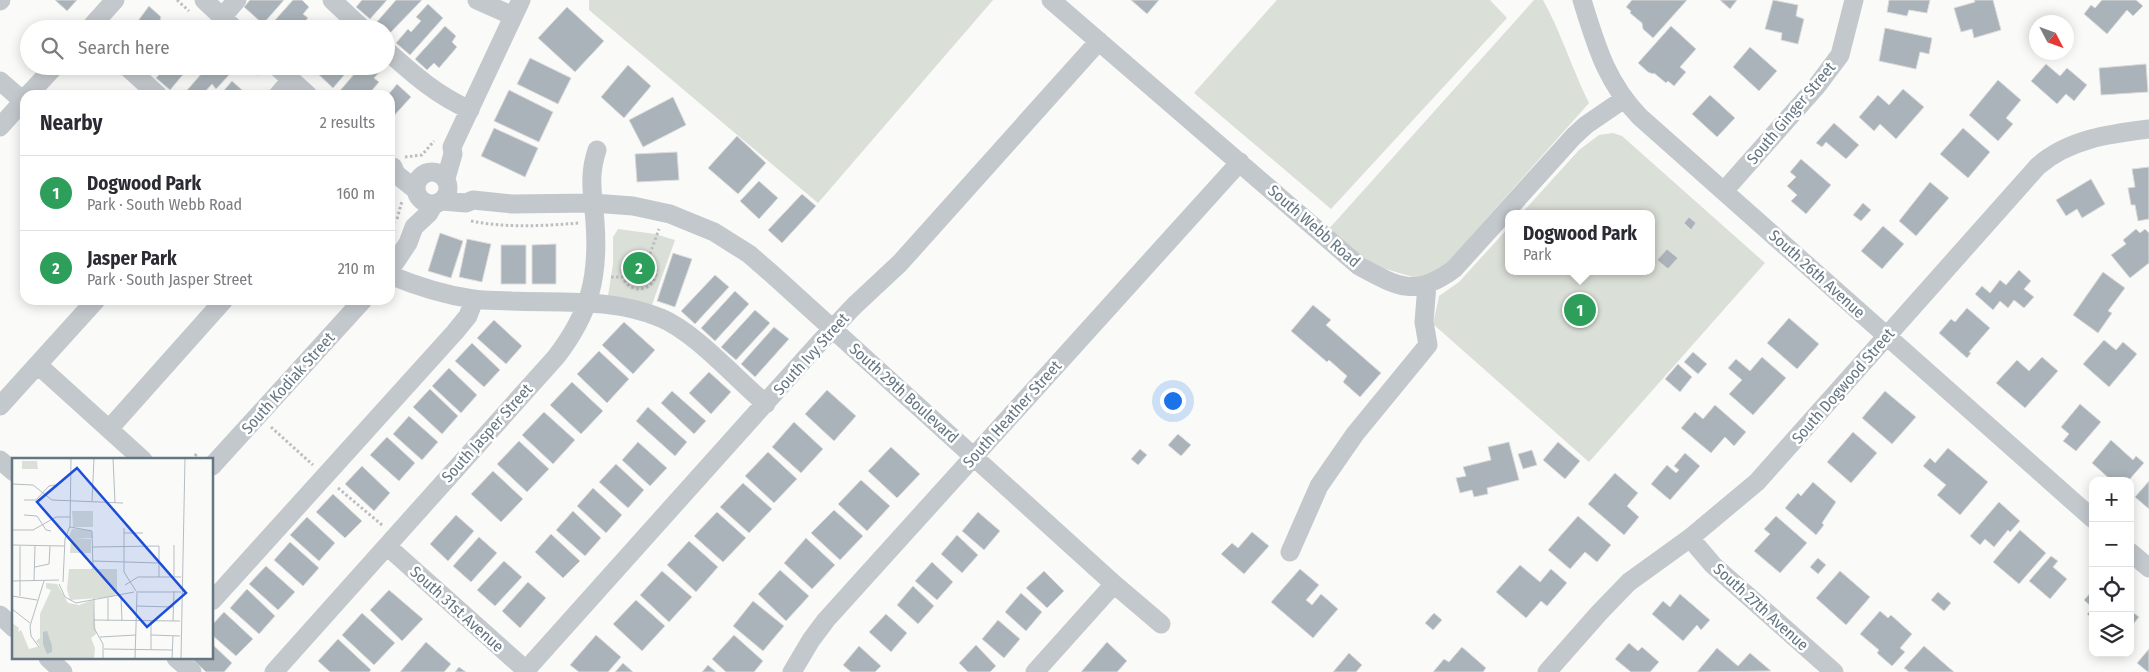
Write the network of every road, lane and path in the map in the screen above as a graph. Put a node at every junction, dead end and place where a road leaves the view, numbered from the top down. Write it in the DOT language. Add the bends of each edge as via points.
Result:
graph roads {
  1 [pos="115,0"];
  2 [pos="204,0"];
  3 [pos="237,0"];
  4 [pos="332,0"];
  5 [pos="477,0"];
  6 [pos="1051,0"];
  7 [pos="1582,0"];
  8 [pos="1854,0"];
  9 [pos="517,8"];
  10 [pos="97,20"];
  11 [pos="226,20"];
  12 [pos="230,20"];
  13 [pos="353,20"];
  14 [pos="1099,41"];
  15 [pos="395,58"];
  16 [pos="47,75"];
  17 [pos="136,75"];
  18 [pos="286,75"];
  19 [pos="291,80"];
  20 [pos="0,81"];
  21 [pos="32,90"];
  22 [pos="152,90"];
  23 [pos="282,90"];
  24 [pos="302,90"];
  25 [pos="20,95"];
  26 [pos="1624,99"];
  27 [pos="20,104"];
  28 [pos="470,110"];
  29 [pos="0,127"];
  30 [pos="2149,129"];
  31 [pos="597,150"];
  32 [pos="1240,162"];
  33 [pos="395,167"];
  34 [pos="426,183"];
  35 [pos="1724,191"];
  36 [pos="473,200"];
  37 [pos="438,203"];
  38 [pos="593,203"];
  39 [pos="1507,210"];
  40 [pos="1505,212"];
  41 [pos="397,219"];
  42 [pos="466,220"];
  43 [pos="395,222"];
  44 [pos="583,223"];
  45 [pos="410,225"];
  46 [pos="652,228"];
  47 [pos="659,229"];
  48 [pos="667,232"];
  49 [pos="647,258"];
  50 [pos="395,262"];
  51 [pos="395,277"];
  52 [pos="610,277"];
  53 [pos="623,277"];
  54 [pos="1427,285"];
  55 [pos="474,300"];
  56 [pos="588,303"];
  57 [pos="92,305"];
  58 [pos="220,305"];
  59 [pos="358,305"];
  60 [pos="832,329"];
  61 [pos="1886,337"];
  62 [pos="38,365"];
  63 [pos="766,404"];
  64 [pos="0,406"];
  65 [pos="268,425"];
  66 [pos="109,429"];
  67 [pos="975,456"];
  68 [pos="141,458"];
  69 [pos="0,460"];
  70 [pos="214,464"];
  71 [pos="12,470"];
  72 [pos="325,476"];
  73 [pos="2089,515"];
  74 [pos="1690,538"];
  75 [pos="392,540"];
  76 [pos="1290,552"];
  77 [pos="2134,555"];
  78 [pos="2149,568"];
  79 [pos="1114,584"];
  80 [pos="214,599"];
  81 [pos="0,615"];
  82 [pos="1161,624"];
  83 [pos="12,626"];
  84 [pos="50,660"];
  85 [pos="178,660"];
  86 [pos="527,671"];
  87 [pos="63,672"];
  88 [pos="192,672"];
  89 [pos="274,672"];
  90 [pos="792,672"];
  91 [pos="1036,672"];
  92 [pos="1547,672"];
  93 [pos="1834,672"];
  1 -- 10 [label="street"];
  2 -- 11 [label="street"];
  3 -- 12 [label="street"];
  4 -- 13 [label="street"];
  5 -- 9 [label="street"];
  6 -- 14 [label="street, South Webb Road"];
  7 -- 26 [label="street, South 26th Avenue" via="1606,69"];
  8 -- 35 [label="street, South Ginger Street" via="1840,55 1816,87"];
  9 -- 28 [label="street"];
  14 -- 32 [label="street, South Webb Road"];
  14 -- 60 [label="street, South Ivy Street" via="900,263"];
  15 -- 28 [label="street" via="425,85"];
  16 -- 21 [label="street"];
  17 -- 22 [label="street"];
  18 -- 19 [label="street"];
  19 -- 23 [label="street"];
  19 -- 24 [label="street"];
  20 -- 25 [label="street"];
  26 -- 35 [label="street, South 26th Avenue"];
  26 -- 39 [label="street, South Webb Road" via="1574,136"];
  27 -- 29 [label="street"];
  28 -- 34 [label="street" via="452,147 446,150"];
  30 -- 61 [label="street, South Dogwood Street" via="2110,134 2063,148 2050,156 2009,197"];
  31 -- 38 [label="street, South Jasper Street" via="590,176"];
  32 -- 54 [label="street, South Webb Road" via="1359,266 1396,285 1414,288"];
  32 -- 67 [label="street, South Heather Street"];
  33 -- 34 [label="street, South 29th Boulevard" via="400,166"];
  34 -- 36 [label="street, South 29th Boulevard"];
  34 -- 37 [label="street" via="422,200"];
  34 -- 37 [label="street" via="448,193"];
  34 -- 41 [label="path" via="402,201"];
  34 -- 45 [label="street"];
  35 -- 61 [label="street, South 26th Avenue"];
  36 -- 37 [label="street, South 29th Boulevard"];
  36 -- 38 [label="street, South 29th Boulevard" via="512,204"];
  37 -- 45 [label="street"];
  38 -- 56 [label="street, South Jasper Street" via="596,260"];
  38 -- 60 [label="street, South 29th Boulevard" via="633,206 670,214 714,232 749,254"];
  40 -- 54 [label="street, South Webb Road" via="1454,269"];
  41 -- 43 [label="path"];
  41 -- 45 [label="path"];
  42 -- 44 [label="path" via="538,226"];
  45 -- 50 [label="street" via="408,243"];
  46 -- 47 [label="path"];
  47 -- 48 [label="path"];
  47 -- 49 [label="path"];
  49 -- 53 [label="path" via="631,257 623,265"];
  49 -- 53 [label="path" via="656,271 649,286 633,288"];
  51 -- 55 [label="street"];
  52 -- 53 [label="path"];
  54 -- 76 [label="street" via="1424,322 1428,345 1355,434 1319,486"];
  55 -- 56 [label="street"];
  55 -- 72 [label="street" via="468,316 455,332"];
  56 -- 63 [label="street" via="638,310 663,319 684,331"];
  56 -- 75 [label="street, South Jasper Street" via="577,328 556,357"];
  57 -- 62 [label="street"];
  58 -- 66 [label="street"];
  59 -- 70 [label="street, South Kodiak Street"];
  60 -- 63 [label="street, South Ivy Street"];
  60 -- 67 [label="street, South 29th Boulevard"];
  61 -- 73 [label="street, South 26th Avenue"];
  61 -- 74 [label="street, South Dogwood Street" via="1757,482"];
  62 -- 64 [label="street"];
  62 -- 66 [label="street"];
  63 -- 86 [label="street, South Ivy Street"];
  65 -- 72 [label="path"];
  66 -- 68 [label="street"];
  67 -- 79 [label="street, South 29th Boulevard"];
  67 -- 90 [label="street, South Heather Street" via="826,620"];
  69 -- 71 [label="street"];
  72 -- 75 [label="path" via="381,526 384,523"];
  72 -- 80 [label="street"];
  74 -- 92 [label="street, South Dogwood Street" via="1629,582"];
  74 -- 93 [label="street, South 27th Avenue" via="1713,564"];
  75 -- 86 [label="street, South 31st Avenue"];
  75 -- 89 [label="street, South Jasper Street"];
  77 -- 78 [label="street"];
  79 -- 82 [label="street, South 29th Boulevard"];
  79 -- 91 [label="street"];
  81 -- 83 [label="street"];
  84 -- 87 [label="street"];
  85 -- 88 [label="street"];
}
